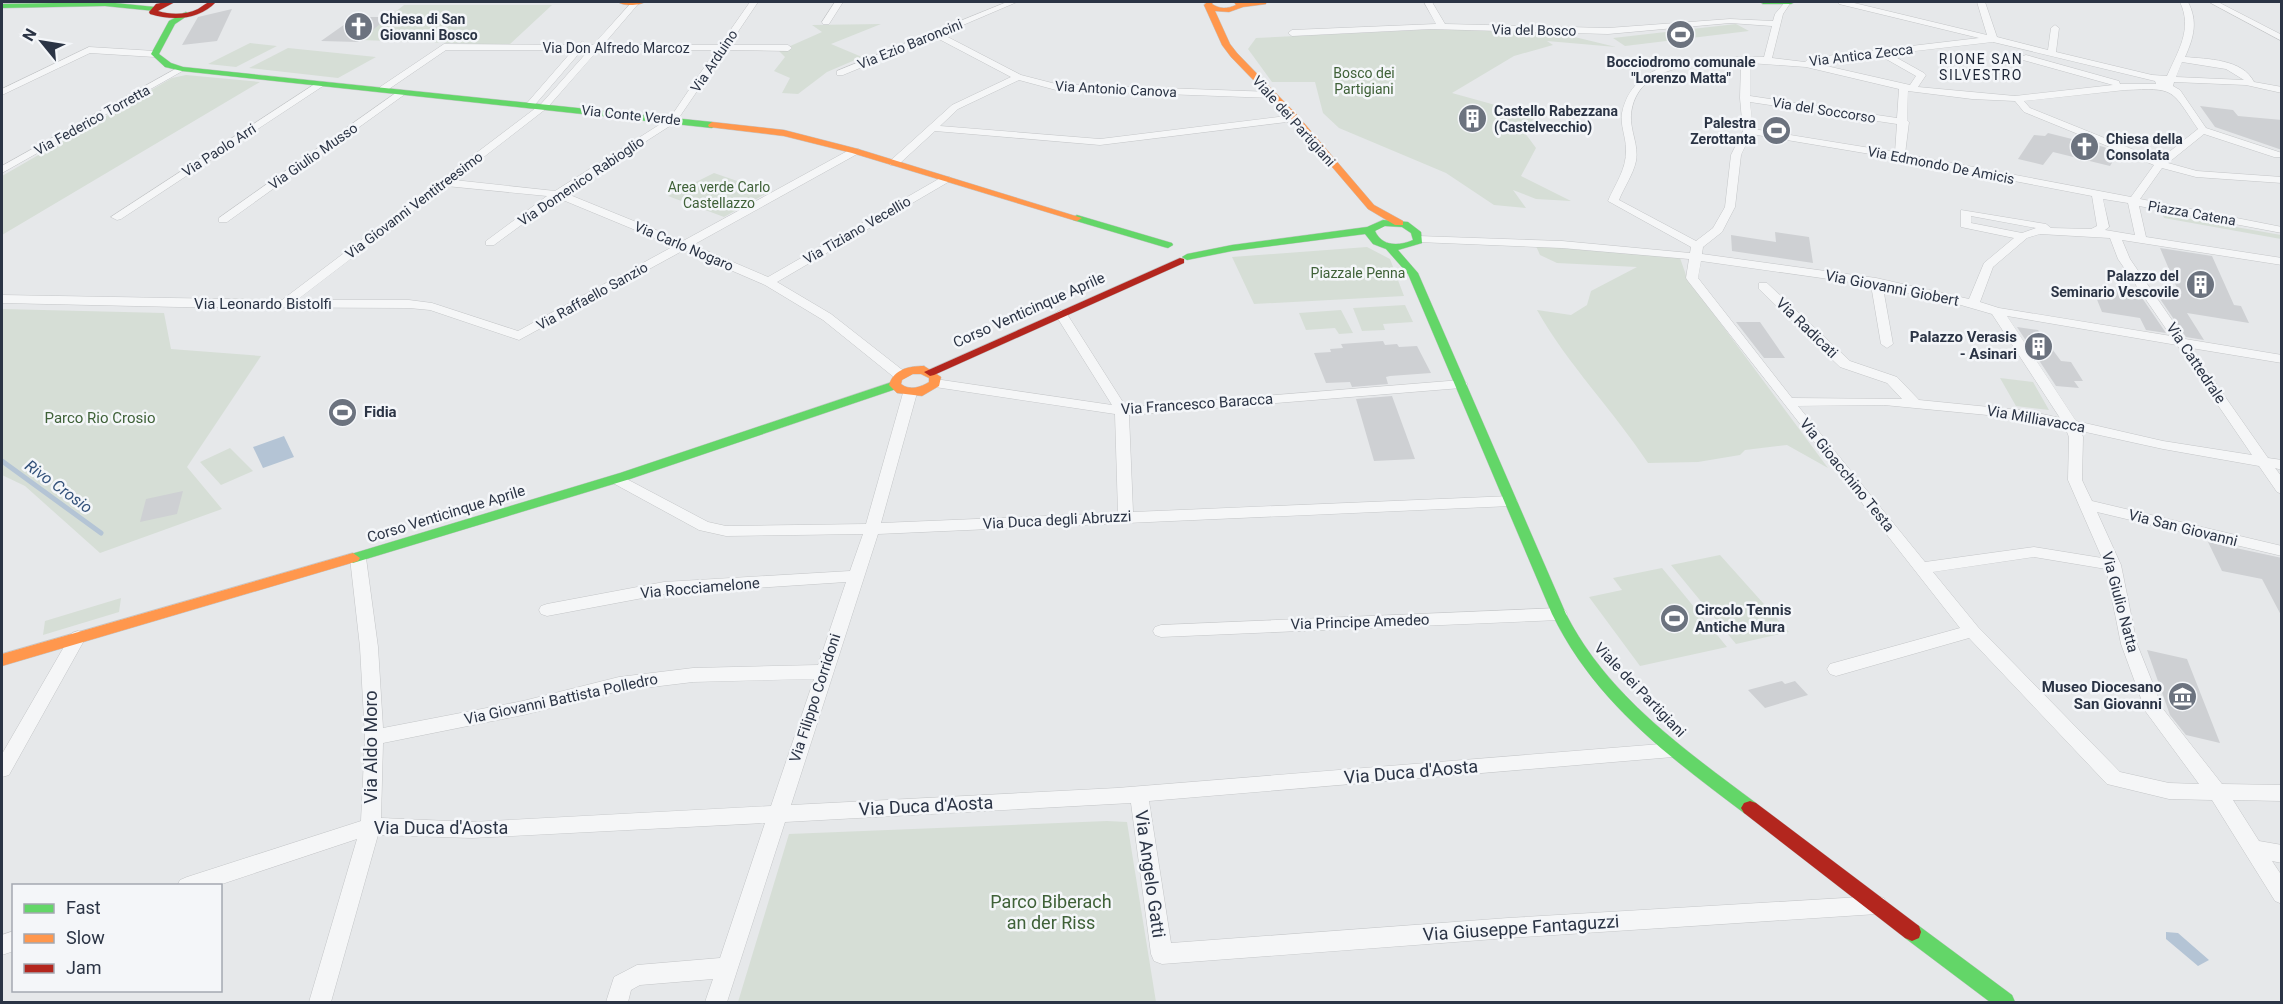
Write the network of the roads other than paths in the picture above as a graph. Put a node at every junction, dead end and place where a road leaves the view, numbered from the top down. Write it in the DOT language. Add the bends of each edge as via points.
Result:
graph roads {
  1 [pos="171,2"];
  2 [pos="226,2"];
  3 [pos="630,2"];
  4 [pos="754,2"];
  5 [pos="839,2"];
  6 [pos="1013,2"];
  7 [pos="1190,2"];
  8 [pos="1263,2"];
  9 [pos="1428,2"];
  10 [pos="1765,2"];
  11 [pos="1790,2"];
  12 [pos="1842,2"];
  13 [pos="1981,2"];
  14 [pos="2184,2"];
  15 [pos="2213,2"];
  16 [pos="211,3"];
  17 [pos="1209,5"];
  18 [pos="1239,5"];
  19 [pos="2,6"];
  20 [pos="155,9"];
  21 [pos="1779,14"];
  22 [pos="608,18"];
  23 [pos="170,19"];
  24 [pos="826,22"];
  25 [pos="1777,24"];
  26 [pos="1442,26"];
  27 [pos="2055,28"];
  28 [pos="1220,32"];
  29 [pos="594,33"];
  30 [pos="1292,33"];
  31 [pos="935,34"];
  32 [pos="1994,39"];
  33 [pos="2282,39"];
  34 [pos="580,48"];
  35 [pos="593,48"];
  36 [pos="723,48"];
  37 [pos="788,48"];
  38 [pos="156,49"];
  39 [pos="1882,53"];
  40 [pos="2052,53"];
  41 [pos="2181,57"];
  42 [pos="1768,58"];
  43 [pos="2026,58"];
  44 [pos="1746,60"];
  45 [pos="1797,63"];
  46 [pos="182,69"];
  47 [pos="840,73"];
  48 [pos="1018,77"];
  49 [pos="2152,78"];
  50 [pos="2,82"];
  51 [pos="2248,83"];
  52 [pos="17,84"];
  53 [pos="321,84"];
  54 [pos="2169,84"];
  55 [pos="2140,85"];
  56 [pos="2124,86"];
  57 [pos="1909,88"];
  58 [pos="383,89"];
  59 [pos="2282,90"];
  60 [pos="2,92"];
  61 [pos="403,92"];
  62 [pos="1273,95"];
  63 [pos="1745,98"];
  64 [pos="2017,98"];
  65 [pos="537,106"];
  66 [pos="677,114"];
  67 [pos="1295,118"];
  68 [pos="1904,122"];
  69 [pos="933,128"];
  70 [pos="2203,130"];
  71 [pos="1748,131"];
  72 [pos="855,151"];
  73 [pos="2280,155"];
  74 [pos="1900,156"];
  75 [pos="894,163"];
  76 [pos="2160,164"];
  77 [pos="2,170"];
  78 [pos="946,179"];
  79 [pos="2282,179"];
  80 [pos="442,182"];
  81 [pos="557,194"];
  82 [pos="2097,195"];
  83 [pos="2133,202"];
  84 [pos="1371,207"];
  85 [pos="117,217"];
  86 [pos="223,220"];
  87 [pos="1403,224"];
  88 [pos="2061,230"];
  89 [pos="2282,230"];
  90 [pos="1374,232"];
  91 [pos="2093,232"];
  92 [pos="2114,235"];
  93 [pos="2023,236"];
  94 [pos="2136,236"];
  95 [pos="1498,239"];
  96 [pos="1416,241"];
  97 [pos="490,243"];
  98 [pos="685,246"];
  99 [pos="1390,247"];
  100 [pos="1697,250"];
  101 [pos="1161,251"];
  102 [pos="1184,255"];
  103 [pos="2282,262"];
  104 [pos="1755,264"];
  105 [pos="1413,273"];
  106 [pos="1143,278"];
  107 [pos="769,282"];
  108 [pos="1876,282"];
  109 [pos="2,299"];
  110 [pos="1973,303"];
  111 [pos="284,304"];
  112 [pos="1997,311"];
  113 [pos="1060,314"];
  114 [pos="519,336"];
  115 [pos="2181,341"];
  116 [pos="1887,344"];
  117 [pos="2282,359"];
  118 [pos="932,378"];
  119 [pos="902,384"];
  120 [pos="1461,384"];
  121 [pos="1788,402"];
  122 [pos="1914,403"];
  123 [pos="1122,411"];
  124 [pos="2071,424"];
  125 [pos="2262,462"];
  126 [pos="2282,465"];
  127 [pos="616,479"];
  128 [pos="2282,489"];
  129 [pos="1511,501"];
  130 [pos="2085,504"];
  131 [pos="1126,518"];
  132 [pos="872,529"];
  133 [pos="2282,551"];
  134 [pos="358,558"];
  135 [pos="2113,565"];
  136 [pos="1923,568"];
  137 [pos="855,576"];
  138 [pos="547,610"];
  139 [pos="1559,614"];
  140 [pos="1161,631"];
  141 [pos="1972,631"];
  142 [pos="78,637"];
  143 [pos="2,660"];
  144 [pos="1836,669"];
  145 [pos="822,672"];
  146 [pos="374,737"];
  147 [pos="1673,750"];
  148 [pos="2,770"];
  149 [pos="2216,790"];
  150 [pos="2282,793"];
  151 [pos="1139,795"];
  152 [pos="778,813"];
  153 [pos="370,826"];
  154 [pos="2253,849"];
  155 [pos="2282,854"];
  156 [pos="191,884"];
  157 [pos="2282,895"];
  158 [pos="1880,905"];
  159 [pos="1162,954"];
  160 [pos="727,968"];
  161 [pos="320,1002"];
  162 [pos="616,1002"];
  163 [pos="716,1002"];
  164 [pos="2005,1002"];
  1 -- 20 [label="street"];
  2 -- 16 [label="street"];
  3 -- 22 [label="street"];
  3 -- 35 [label="street"];
  4 -- 36 [label="street, Via Arduino"];
  5 -- 24 [label="street"];
  6 -- 31 [label="street, Via Ezio Baroncini"];
  7 -- 17 [label="street"];
  8 -- 18 [label="street"];
  9 -- 26 [label="street"];
  10 -- 11 [label="street"];
  10 -- 21 [label="street" via="1778,7"];
  11 -- 21 [label="street"];
  12 -- 32 [label="street"];
  13 -- 32 [label="street"];
  14 -- 41 [label="street" via="2191,23"];
  15 -- 33 [label="street"];
  16 -- 23 [label="street"];
  17 -- 18 [label="street" via="1225,11"];
  17 -- 28 [label="street, Viale dei Partigiani"];
  18 -- 28 [label="street" via="1237,15"];
  19 -- 20 [label="street" via="115,2"];
  20 -- 23 [label="street" via="155,14"];
  21 -- 25 [label="street"];
  23 -- 38 [label="street"];
  25 -- 26 [label="street, Via del Bosco" via="1708,23 1608,31"];
  25 -- 42 [label="street"];
  26 -- 30 [label="street, Via del Bosco"];
  27 -- 40 [label="street"];
  28 -- 62 [label="street, Viale dei Partigiani" via="1234,55"];
  29 -- 34 [label="street"];
  31 -- 47 [label="street, Via Ezio Baroncini"];
  31 -- 48 [label="street, Via Antonio Canova"];
  32 -- 39 [label="street, Via Antica Zecca"];
  32 -- 40 [label="street"];
  34 -- 35 [label="street, Via Don Alfredo Marcoz"];
  34 -- 58 [label="street, Via Don Alfredo Marcoz" via="444,47"];
  34 -- 65 [label="street"];
  35 -- 36 [label="street, Via Don Alfredo Marcoz"];
  35 -- 65 [label="street"];
  36 -- 37 [label="street, Via Don Alfredo Marcoz"];
  36 -- 66 [label="street, Via Arduino"];
  38 -- 46 [label="street, Via Conte Verde" via="168,65"];
  38 -- 52 [label="street" via="89,50"];
  39 -- 45 [label="street, Via Antica Zecca"];
  39 -- 57 [label="street" via="1921,75"];
  40 -- 49 [label="street"];
  41 -- 51 [label="street" via="2237,69 2248,76"];
  41 -- 54 [label="street"];
  42 -- 44 [label="street"];
  42 -- 45 [label="street"];
  43 -- 56 [label="street"];
  44 -- 63 [label="street"];
  44 -- 100 [label="street" via="1690,63 1656,70 1635,91 1626,113 1632,158 1613,201"];
  45 -- 57 [label="street"];
  46 -- 53 [label="street, Via Conte Verde"];
  46 -- 77 [label="street, Via Federico Torretta"];
  48 -- 62 [label="street, Via Antonio Canova" via="1056,87 1095,90"];
  48 -- 69 [label="street" via="956,107"];
  49 -- 54 [label="street"];
  49 -- 55 [label="street"];
  50 -- 52 [label="street"];
  51 -- 54 [label="street"];
  51 -- 59 [label="street"];
  52 -- 60 [label="street"];
  53 -- 58 [label="street, Via Conte Verde"];
  53 -- 85 [label="street, Via Paolo Arri"];
  54 -- 55 [label="street"];
  54 -- 70 [label="street"];
  55 -- 56 [label="street"];
  56 -- 64 [label="street"];
  57 -- 64 [label="street"];
  57 -- 68 [label="street"];
  58 -- 61 [label="street, Via Conte Verde"];
  61 -- 65 [label="street, Via Conte Verde"];
  61 -- 86 [label="street, Via Giulio Musso"];
  62 -- 67 [label="street, Viale dei Partigiani"];
  63 -- 68 [label="street, Via del Soccorso"];
  63 -- 71 [label="street"];
  64 -- 76 [label="street" via="2027,110"];
  65 -- 66 [label="street, Via Conte Verde"];
  65 -- 80 [label="street, Via Giovanni Ventitreesimo"];
  66 -- 72 [label="street, Via Conte Verde"];
  66 -- 81 [label="street, Via Domenico Rabioglio"];
  67 -- 69 [label="street" via="1100,142"];
  67 -- 84 [label="street, Viale dei Partigiani"];
  68 -- 74 [label="street"];
  69 -- 75 [label="street"];
  70 -- 73 [label="street"];
  70 -- 76 [label="street"];
  71 -- 74 [label="street, Via Edmondo De Amicis"];
  71 -- 100 [label="street" via="1736,155 1730,207 1718,230"];
  72 -- 75 [label="street, Via Conte Verde"];
  72 -- 98 [label="street, Via Raffaello Sanzio"];
  73 -- 79 [label="street" via="2270,158"];
  74 -- 82 [label="street, Via Edmondo De Amicis"];
  75 -- 78 [label="street, Via Conte Verde"];
  76 -- 79 [label="street" via="2196,174"];
  76 -- 83 [label="street"];
  78 -- 101 [label="street, Via Conte Verde" via="1133,236"];
  78 -- 107 [label="street, Via Tiziano Vecellio"];
  80 -- 81 [label="street, Via Carlo Nogaro"];
  80 -- 111 [label="street, Via Giovanni Ventitreesimo"];
  81 -- 97 [label="street, Via Domenico Rabioglio"];
  81 -- 98 [label="street, Via Carlo Nogaro"];
  82 -- 83 [label="street, Via Edmondo De Amicis"];
  82 -- 91 [label="street" via="2103,227"];
  83 -- 89 [label="street, Piazza Catena"];
  83 -- 94 [label="street, Piazza Catena"];
  84 -- 87 [label="street, Viale dei Partigiani"];
  84 -- 90 [label="street, Viale dei Partigiani"];
  87 -- 90 [label="street, Via Conte Verde"];
  87 -- 95 [label="street, Via Giovanni Giobert"];
  87 -- 96 [label="street" via="1417,232"];
  88 -- 91 [label="street"];
  88 -- 93 [label="street"];
  88 -- 93 [label="street" via="1965,212 1965,225"];
  90 -- 99 [label="street"];
  90 -- 102 [label="street, Via Conte Verde"];
  91 -- 92 [label="street"];
  92 -- 94 [label="street"];
  92 -- 115 [label="street, Via Cattedrale" via="2124,259"];
  93 -- 110 [label="street" via="1988,265"];
  94 -- 103 [label="street"];
  95 -- 96 [label="street, Via Giovanni Giobert"];
  95 -- 100 [label="street, Via Giovanni Giobert"];
  96 -- 99 [label="street"];
  96 -- 105 [label="street, Viale dei Partigiani"];
  98 -- 107 [label="street, Via Carlo Nogaro"];
  98 -- 114 [label="street, Via Raffaello Sanzio"];
  99 -- 105 [label="street, Viale dei Partigiani"];
  100 -- 104 [label="street, Via Giovanni Giobert"];
  100 -- 121 [label="street, Via Gioacchino Testa" via="1692,278"];
  101 -- 102 [label="street, Via Conte Verde" via="1169,261"];
  101 -- 106 [label="street" via="1156,265"];
  102 -- 106 [label="street, Corso Venticinque Aprile"];
  104 -- 108 [label="street, Via Giovanni Giobert"];
  104 -- 122 [label="street, Via Radicati" via="1762,284 1845,364 1892,380"];
  105 -- 120 [label="street, Viale dei Partigiani"];
  106 -- 113 [label="street, Corso Venticinque Aprile"];
  107 -- 119 [label="street, Via Carlo Nogaro" via="827,317"];
  108 -- 110 [label="street, Via Giovanni Giobert"];
  108 -- 116 [label="street"];
  109 -- 111 [label="street, Via Leonardo Bistolfi"];
  110 -- 112 [label="street, Via Giovanni Giobert"];
  111 -- 114 [label="street, Via Leonardo Bistolfi" via="432,307"];
  112 -- 115 [label="street, Via Giovanni Giobert"];
  112 -- 124 [label="street, Via Giulio Natta"];
  113 -- 118 [label="street, Corso Venticinque Aprile"];
  113 -- 123 [label="street"];
  115 -- 117 [label="street, Via Giovanni Giobert"];
  115 -- 125 [label="street, Via Cattedrale"];
  118 -- 119 [label="street, Corso Venticinque Aprile" via="911,370"];
  118 -- 119 [label="street, Corso Venticinque Aprile" via="928,390"];
  118 -- 123 [label="street, Via Francesco Baracca"];
  119 -- 127 [label="street, Corso Venticinque Aprile"];
  119 -- 132 [label="street, Via Filippo Corridoni"];
  120 -- 123 [label="street, Via Francesco Baracca"];
  120 -- 129 [label="street, Viale dei Partigiani"];
  121 -- 122 [label="street, Via Milliavacca"];
  121 -- 136 [label="street, Via Gioacchino Testa"];
  122 -- 124 [label="street, Via Milliavacca" via="2029,415"];
  123 -- 131 [label="street"];
  124 -- 125 [label="street, Via Milliavacca"];
  124 -- 130 [label="street, Via Giulio Natta" via="2076,437 2075,480"];
  125 -- 126 [label="street, Via Milliavacca"];
  125 -- 128 [label="street, Via Cattedrale"];
  127 -- 132 [label="street, Via Duca degli Abruzzi" via="704,526 726,531"];
  127 -- 134 [label="street, Corso Venticinque Aprile"];
  129 -- 131 [label="street, Via Duca degli Abruzzi"];
  129 -- 139 [label="street, Viale dei Partigiani"];
  130 -- 133 [label="street, Via San Giovanni"];
  130 -- 135 [label="street, Via Giulio Natta"];
  131 -- 132 [label="street, Via Duca degli Abruzzi"];
  132 -- 137 [label="street, Via Filippo Corridoni"];
  134 -- 142 [label="street, Corso Venticinque Aprile"];
  134 -- 146 [label="street, Via Aldo Moro" via="369,646"];
  135 -- 136 [label="street" via="2034,552"];
  135 -- 149 [label="street, Via Giulio Natta" via="2129,644 2156,712"];
  136 -- 141 [label="street, Via Gioacchino Testa"];
  137 -- 138 [label="street, Via Rocciamelone" via="664,588"];
  137 -- 145 [label="street, Via Filippo Corridoni"];
  139 -- 140 [label="street, Via Principe Amedeo"];
  139 -- 147 [label="street, Viale dei Partigiani" via="1578,650 1608,686"];
  141 -- 144 [label="street"];
  141 -- 149 [label="street, Via Gioacchino Testa" via="2114,780 2169,791"];
  142 -- 143 [label="street, Corso Venticinque Aprile"];
  142 -- 148 [label="street"];
  145 -- 146 [label="street, Via Giovanni Battista Polledro" via="693,675 619,684 523,708"];
  145 -- 152 [label="street, Via Filippo Corridoni"];
  146 -- 153 [label="street, Via Aldo Moro"];
  147 -- 151 [label="street, Via Duca d'Aosta"];
  147 -- 158 [label="street, Viale dei Partigiani"];
  149 -- 150 [label="street, Via Gioacchino Testa"];
  149 -- 154 [label="street, Via Giulio Natta"];
  151 -- 152 [label="street, Via Duca d'Aosta"];
  151 -- 159 [label="street, Via Angelo Gatti"];
  152 -- 153 [label="street, Via Duca d'Aosta" via="472,830"];
  152 -- 160 [label="street, Via Filippo Corridoni"];
  153 -- 156 [label="street, Via Duca d'Aosta"];
  153 -- 161 [label="street, Via Aldo Moro"];
  154 -- 155 [label="street"];
  154 -- 157 [label="street, Via Giulio Natta"];
  158 -- 159 [label="street, Via Giuseppe Fantaguzzi"];
  158 -- 164 [label="street, Viale dei Partigiani"];
  160 -- 162 [label="street" via="637,975 622,984"];
  160 -- 163 [label="street, Via Filippo Corridoni"];
}
